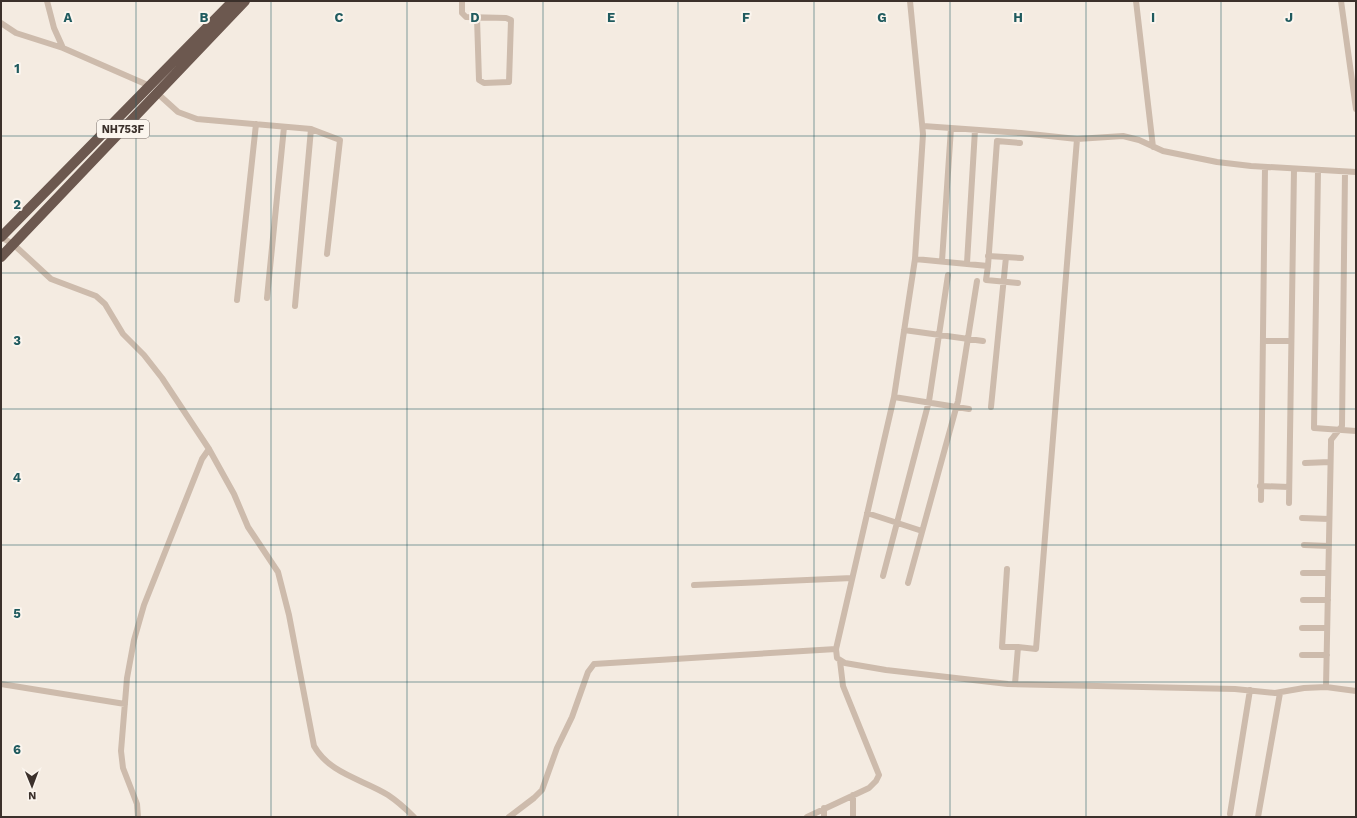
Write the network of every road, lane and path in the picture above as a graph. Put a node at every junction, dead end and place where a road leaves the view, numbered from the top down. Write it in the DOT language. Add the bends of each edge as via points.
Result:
graph roads {
  1 [pos="47,1"];
  2 [pos="233,1"];
  3 [pos="245,1"];
  4 [pos="462,1"];
  5 [pos="910,1"];
  6 [pos="1136,1"];
  7 [pos="1341,1"];
  8 [pos="477,18"];
  9 [pos="1,23"];
  10 [pos="63,48"];
  11 [pos="154,89"];
  12 [pos="1356,109"];
  13 [pos="256,124"];
  14 [pos="923,126"];
  15 [pos="284,127"];
  16 [pos="951,128"];
  17 [pos="311,129"];
  18 [pos="976,130"];
  19 [pos="1078,139"];
  20 [pos="1020,143"];
  21 [pos="1153,147"];
  22 [pos="1265,167"];
  23 [pos="1294,169"];
  24 [pos="1318,170"];
  25 [pos="1346,172"];
  26 [pos="1356,172"];
  27 [pos="1,237"];
  28 [pos="13,244"];
  29 [pos="327,254"];
  30 [pos="988,256"];
  31 [pos="1,257"];
  32 [pos="1006,258"];
  33 [pos="1021,258"];
  34 [pos="915,259"];
  35 [pos="942,261"];
  36 [pos="967,263"];
  37 [pos="988,266"];
  38 [pos="948,275"];
  39 [pos="977,281"];
  40 [pos="1004,282"];
  41 [pos="1018,283"];
  42 [pos="267,298"];
  43 [pos="237,300"];
  44 [pos="295,306"];
  45 [pos="904,330"];
  46 [pos="940,335"];
  47 [pos="968,339"];
  48 [pos="983,341"];
  49 [pos="1263,341"];
  50 [pos="1291,341"];
  51 [pos="894,397"];
  52 [pos="929,402"];
  53 [pos="956,407"];
  54 [pos="991,407"];
  55 [pos="969,409"];
  56 [pos="1341,429"];
  57 [pos="1356,431"];
  58 [pos="209,449"];
  59 [pos="1330,462"];
  60 [pos="1305,463"];
  61 [pos="1260,486"];
  62 [pos="1290,487"];
  63 [pos="1261,500"];
  64 [pos="1289,503"];
  65 [pos="866,513"];
  66 [pos="1302,518"];
  67 [pos="1329,519"];
  68 [pos="897,523"];
  69 [pos="922,531"];
  70 [pos="1304,545"];
  71 [pos="1329,546"];
  72 [pos="1007,569"];
  73 [pos="1303,573"];
  74 [pos="1328,573"];
  75 [pos="883,576"];
  76 [pos="852,578"];
  77 [pos="908,583"];
  78 [pos="694,585"];
  79 [pos="1303,600"];
  80 [pos="1328,600"];
  81 [pos="1302,628"];
  82 [pos="1327,628"];
  83 [pos="1018,647"];
  84 [pos="836,649"];
  85 [pos="1302,655"];
  86 [pos="1327,655"];
  87 [pos="840,661"];
  88 [pos="1,684"];
  89 [pos="1015,684"];
  90 [pos="1326,688"];
  91 [pos="1250,690"];
  92 [pos="1356,692"];
  93 [pos="1280,693"];
  94 [pos="125,704"];
  95 [pos="852,795"];
  96 [pos="824,808"];
  97 [pos="1230,814"];
  98 [pos="138,817"];
  99 [pos="414,817"];
  100 [pos="509,817"];
  101 [pos="807,817"];
  102 [pos="824,817"];
  103 [pos="853,817"];
  104 [pos="1258,817"];
  1 -- 10 [label="street" via="54,28"];
  2 -- 11 [label="highway, NH753F"];
  3 -- 11 [label="highway, NH753F"];
  4 -- 8 [label="street" via="464,16"];
  5 -- 14 [label="street"];
  6 -- 21 [label="street"];
  7 -- 12 [label="street"];
  8 -- 8 [label="street" via="479,80 484,83 509,82 511,20"];
  9 -- 10 [label="street" via="23,36"];
  10 -- 11 [label="street"];
  11 -- 13 [label="street" via="171,107 184,115 197,119"];
  11 -- 27 [label="highway, NH753F"];
  11 -- 28 [label="highway, NH753F"];
  13 -- 15 [label="street"];
  13 -- 43 [label="street"];
  14 -- 16 [label="street"];
  14 -- 34 [label="street"];
  15 -- 17 [label="street"];
  15 -- 42 [label="street"];
  16 -- 18 [label="street"];
  16 -- 35 [label="street"];
  17 -- 29 [label="street" via="340,140"];
  17 -- 44 [label="street"];
  18 -- 19 [label="street"];
  18 -- 36 [label="street"];
  19 -- 21 [label="street" via="1123,136"];
  19 -- 83 [label="street" via="1036,649"];
  20 -- 30 [label="street" via="998,141"];
  21 -- 22 [label="street" via="1217,162"];
  22 -- 23 [label="street"];
  22 -- 49 [label="street"];
  23 -- 24 [label="street"];
  23 -- 50 [label="street"];
  24 -- 25 [label="street"];
  24 -- 56 [label="street" via="1314,428"];
  25 -- 26 [label="street"];
  25 -- 56 [label="street"];
  27 -- 28 [label="street"];
  28 -- 31 [label="highway, NH753F"];
  28 -- 58 [label="street" via="51,279 96,296 105,304 123,334 162,378"];
  30 -- 32 [label="street"];
  30 -- 37 [label="street"];
  32 -- 33 [label="street"];
  32 -- 40 [label="street"];
  34 -- 35 [label="street"];
  34 -- 45 [label="street"];
  35 -- 36 [label="street"];
  36 -- 37 [label="street"];
  37 -- 40 [label="street" via="986,280"];
  38 -- 46 [label="street"];
  39 -- 47 [label="street"];
  40 -- 41 [label="street"];
  40 -- 54 [label="street"];
  45 -- 46 [label="street"];
  45 -- 51 [label="street"];
  46 -- 47 [label="street"];
  46 -- 52 [label="street"];
  47 -- 48 [label="street"];
  47 -- 53 [label="street"];
  49 -- 50 [label="street"];
  49 -- 61 [label="street"];
  50 -- 62 [label="street"];
  51 -- 52 [label="street"];
  51 -- 65 [label="street"];
  52 -- 53 [label="street"];
  52 -- 68 [label="street"];
  53 -- 55 [label="street"];
  53 -- 69 [label="street"];
  56 -- 57 [label="street"];
  56 -- 59 [label="street" via="1331,440"];
  58 -- 94 [label="street" via="202,459 144,605 134,640"];
  58 -- 99 [label="street" via="234,494 248,527 278,572 290,615 314,746 319,755 335,769 387,795"];
  59 -- 60 [label="street"];
  59 -- 67 [label="street"];
  61 -- 62 [label="street"];
  61 -- 63 [label="street"];
  62 -- 64 [label="street"];
  65 -- 68 [label="street"];
  65 -- 76 [label="street"];
  66 -- 67 [label="street"];
  67 -- 71 [label="street"];
  68 -- 69 [label="street"];
  68 -- 75 [label="street"];
  69 -- 77 [label="street"];
  70 -- 71 [label="street"];
  71 -- 74 [label="street"];
  72 -- 83 [label="street" via="1002,647"];
  73 -- 74 [label="street"];
  74 -- 80 [label="street"];
  76 -- 78 [label="street"];
  76 -- 84 [label="street"];
  79 -- 80 [label="street"];
  80 -- 82 [label="street"];
  81 -- 82 [label="street"];
  82 -- 86 [label="street"];
  83 -- 89 [label="street"];
  84 -- 87 [label="street"];
  84 -- 100 [label="street" via="594,664 588,672 542,790"];
  85 -- 86 [label="street"];
  86 -- 90 [label="street"];
  87 -- 89 [label="street" via="886,670"];
  87 -- 95 [label="street" via="843,686 879,775 869,788"];
  88 -- 94 [label="street"];
  89 -- 91 [label="street"];
  90 -- 92 [label="street"];
  90 -- 93 [label="street" via="1304,688"];
  91 -- 93 [label="street"];
  91 -- 97 [label="street"];
  93 -- 104 [label="street"];
  94 -- 98 [label="street" via="121,760 137,804"];
  95 -- 96 [label="street"];
  95 -- 103 [label="street"];
  96 -- 101 [label="street"];
  96 -- 102 [label="street"];
}
